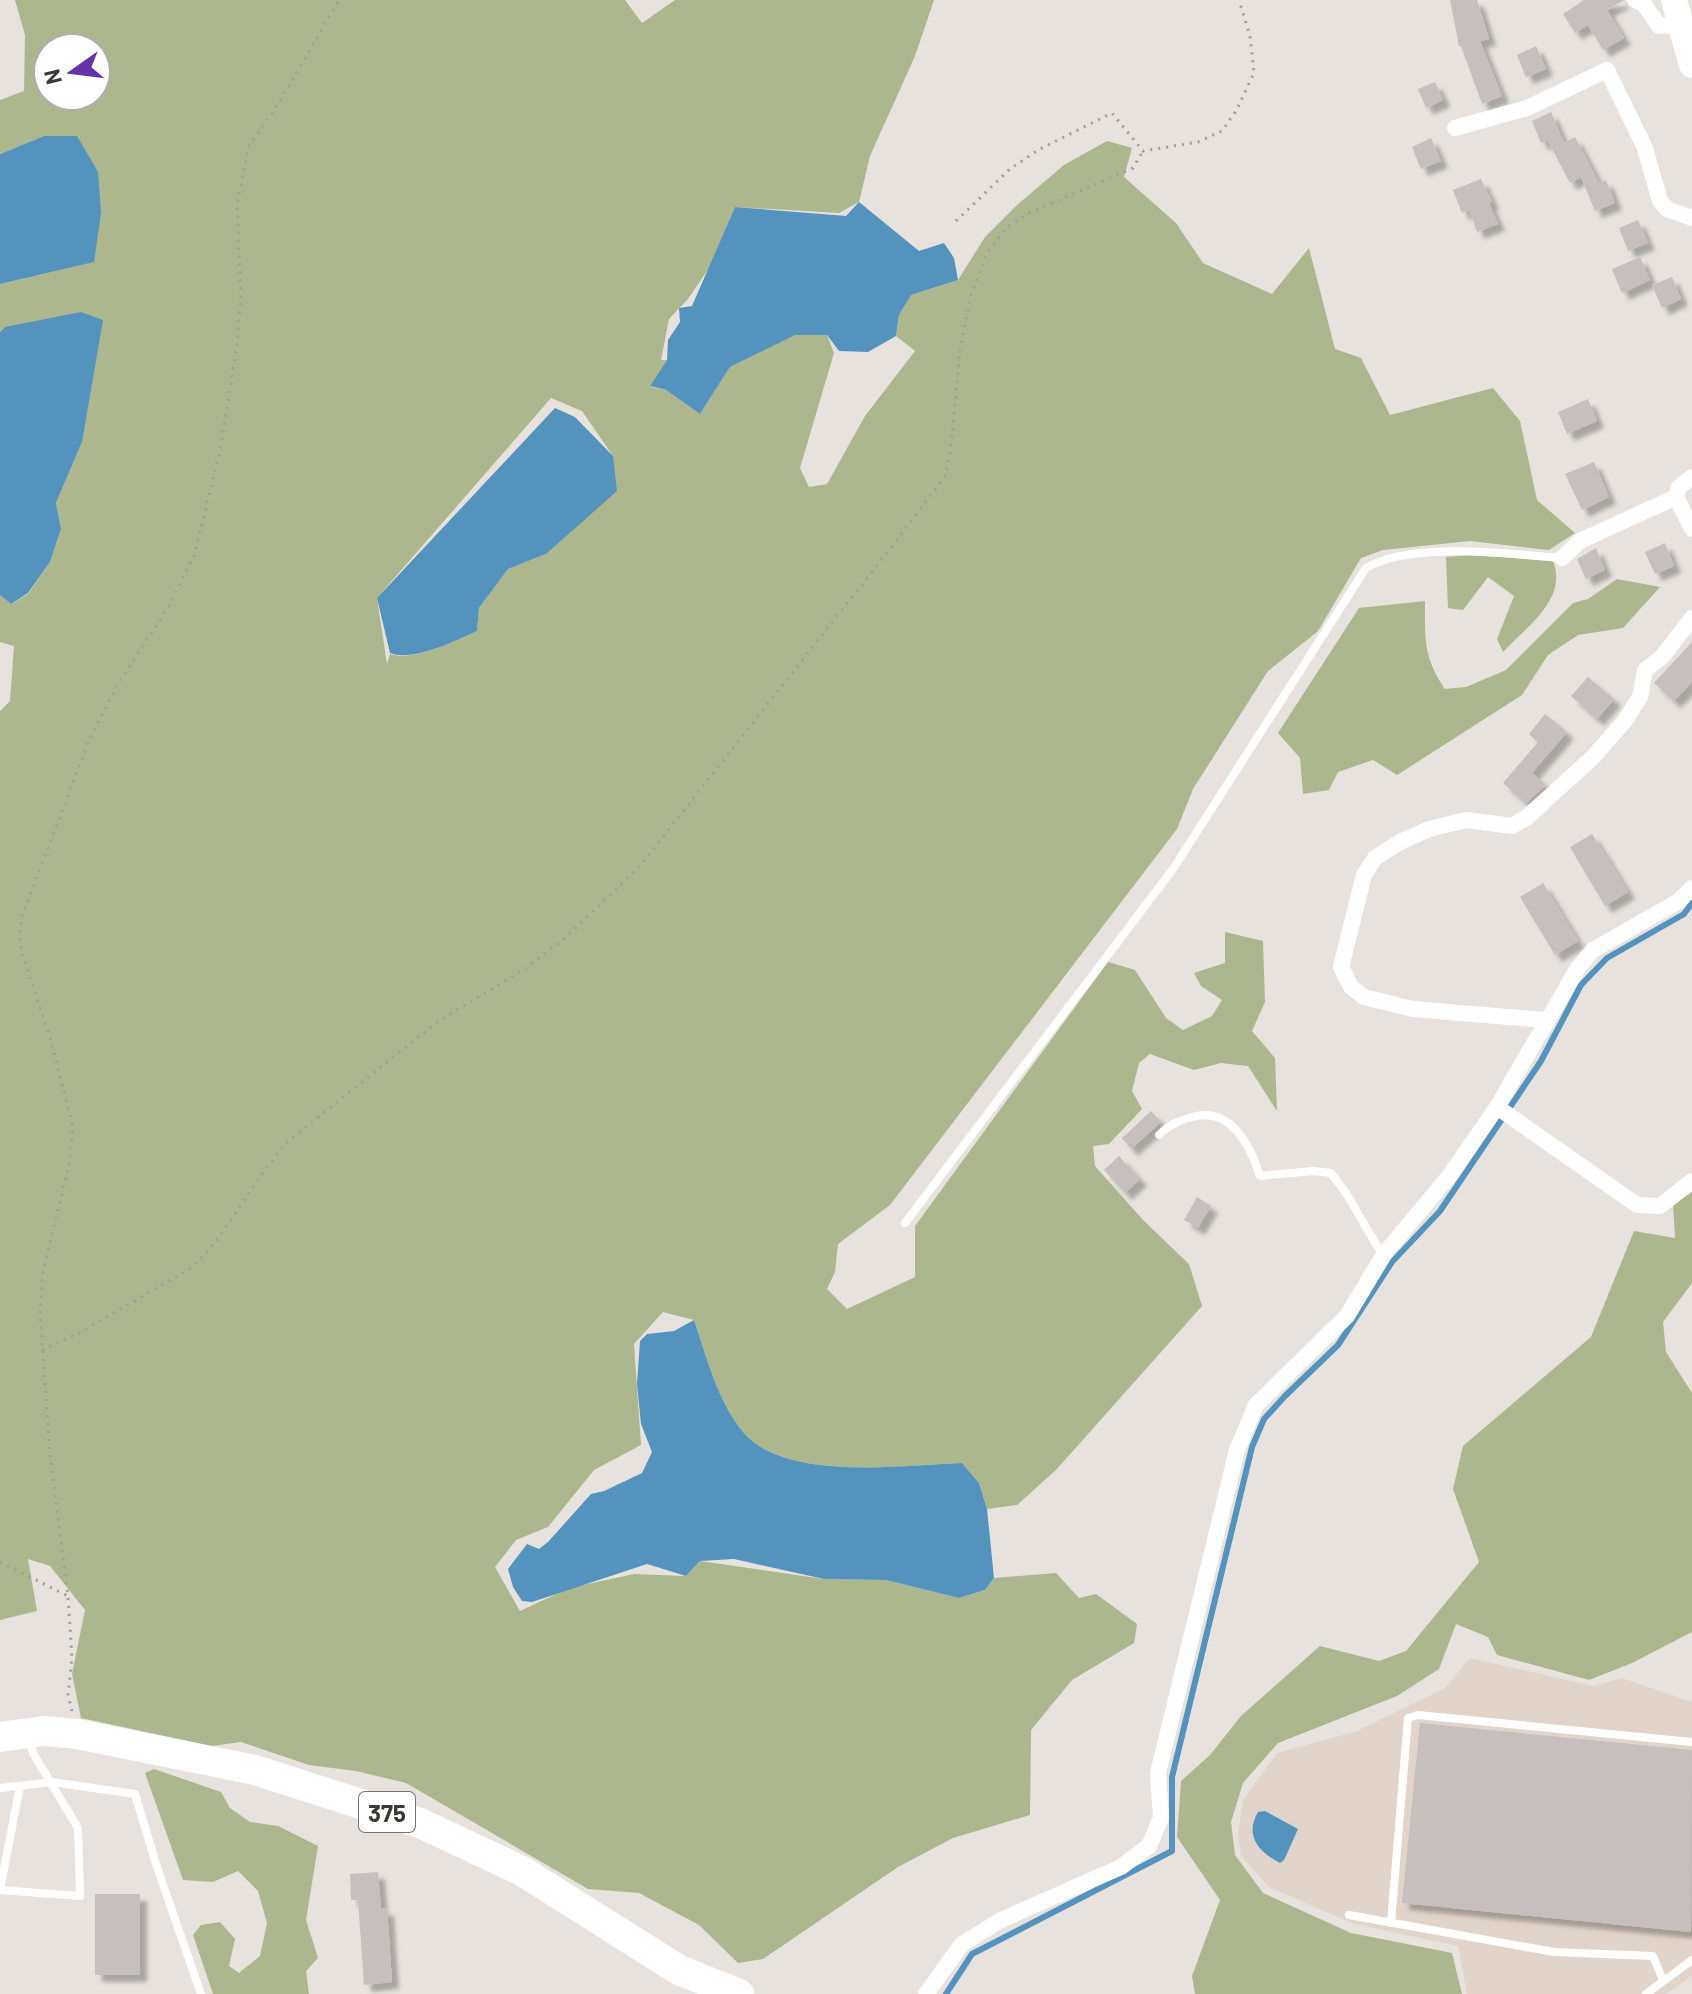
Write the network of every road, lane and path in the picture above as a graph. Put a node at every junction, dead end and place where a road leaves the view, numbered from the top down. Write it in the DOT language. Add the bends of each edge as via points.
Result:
graph roads {
  1 [pos="339,0"];
  2 [pos="1239,0"];
  3 [pos="1635,0"];
  4 [pos="1678,12"];
  5 [pos="1692,65"];
  6 [pos="1455,128"];
  7 [pos="1143,151"];
  8 [pos="1692,218"];
  9 [pos="956,221"];
  10 [pos="1692,477"];
  11 [pos="1676,497"];
  12 [pos="1692,529"];
  13 [pos="1562,558"];
  14 [pos="1692,618"];
  15 [pos="1692,888"];
  16 [pos="1545,1020"];
  17 [pos="1504,1112"];
  18 [pos="1159,1135"];
  19 [pos="1692,1181"];
  20 [pos="905,1223"];
  21 [pos="1385,1253"];
  22 [pos="42,1350"];
  23 [pos="0,1562"];
  24 [pos="68,1596"];
  25 [pos="77,1734"];
  26 [pos="15,1735"];
  27 [pos="1692,1742"];
  28 [pos="52,1782"];
  29 [pos="20,1786"];
  30 [pos="0,1788"];
  31 [pos="0,1890"];
  32 [pos="1349,1915"];
  33 [pos="1391,1923"];
  34 [pos="1692,1960"];
  35 [pos="1663,1980"];
  36 [pos="201,1994"];
  37 [pos="739,1994"];
  38 [pos="926,1994"];
  39 [pos="1646,1994"];
  1 -- 22 [label="path" via="249,146 237,205 237,345 220,451 194,556 90,738 22,916 22,954 73,1127 43,1271"];
  2 -- 7 [label="path" via="1254,73 1236,111 1222,131 1198,142"];
  3 -- 4 [label="street" via="1659,26"];
  4 -- 5 [label="main road"];
  6 -- 8 [label="street" via="1527,108 1607,70 1645,148 1660,201"];
  7 -- 9 [label="path" via="1112,113 1011,168"];
  7 -- 22 [label="path" via="1133,168 1029,213 1006,228 988,252 971,295 960,350 945,476 640,866 566,937 525,969 437,1022 286,1143 193,1267"];
  10 -- 11 [label="street"];
  11 -- 12 [label="street"];
  11 -- 13 [label="street" via="1580,541"];
  13 -- 20 [label="lane" via="1468,550 1395,556 1366,568 1173,869"];
  14 -- 16 [label="street" via="1645,670 1640,697 1624,722 1526,818 1512,826 1466,820 1429,829 1375,858 1364,875 1341,967 1351,987 1372,1000 1413,1009"];
  15 -- 16 [label="street" via="1679,901 1593,950"];
  16 -- 17 [label="street"];
  17 -- 19 [label="street" via="1637,1205 1660,1206"];
  17 -- 21 [label="street"];
  18 -- 21 [label="lane" via="1171,1123 1213,1115 1242,1135 1260,1176 1331,1173"];
  21 -- 38 [label="street" via="1347,1316 1256,1405 1237,1450 1158,1773 1161,1818 1149,1846 1121,1867 1001,1920 962,1944"];
  22 -- 24 [label="path"];
  23 -- 24 [label="path"];
  24 -- 25 [label="path" via="68,1695"];
  25 -- 26 [label="highway, 375"];
  25 -- 37 [label="highway, 375" via="255,1770 420,1823 522,1871 679,1970"];
  26 -- 28 [label="lane"];
  27 -- 33 [label="lane" via="1408,1718"];
  28 -- 29 [label="lane"];
  28 -- 31 [label="lane" via="78,1828 80,1896"];
  28 -- 36 [label="lane" via="135,1794"];
  29 -- 30 [label="lane"];
  29 -- 31 [label="lane"];
  32 -- 33 [label="lane"];
  33 -- 35 [label="lane" via="1554,1952 1653,1956"];
  34 -- 35 [label="lane"];
  35 -- 39 [label="lane"];
}
